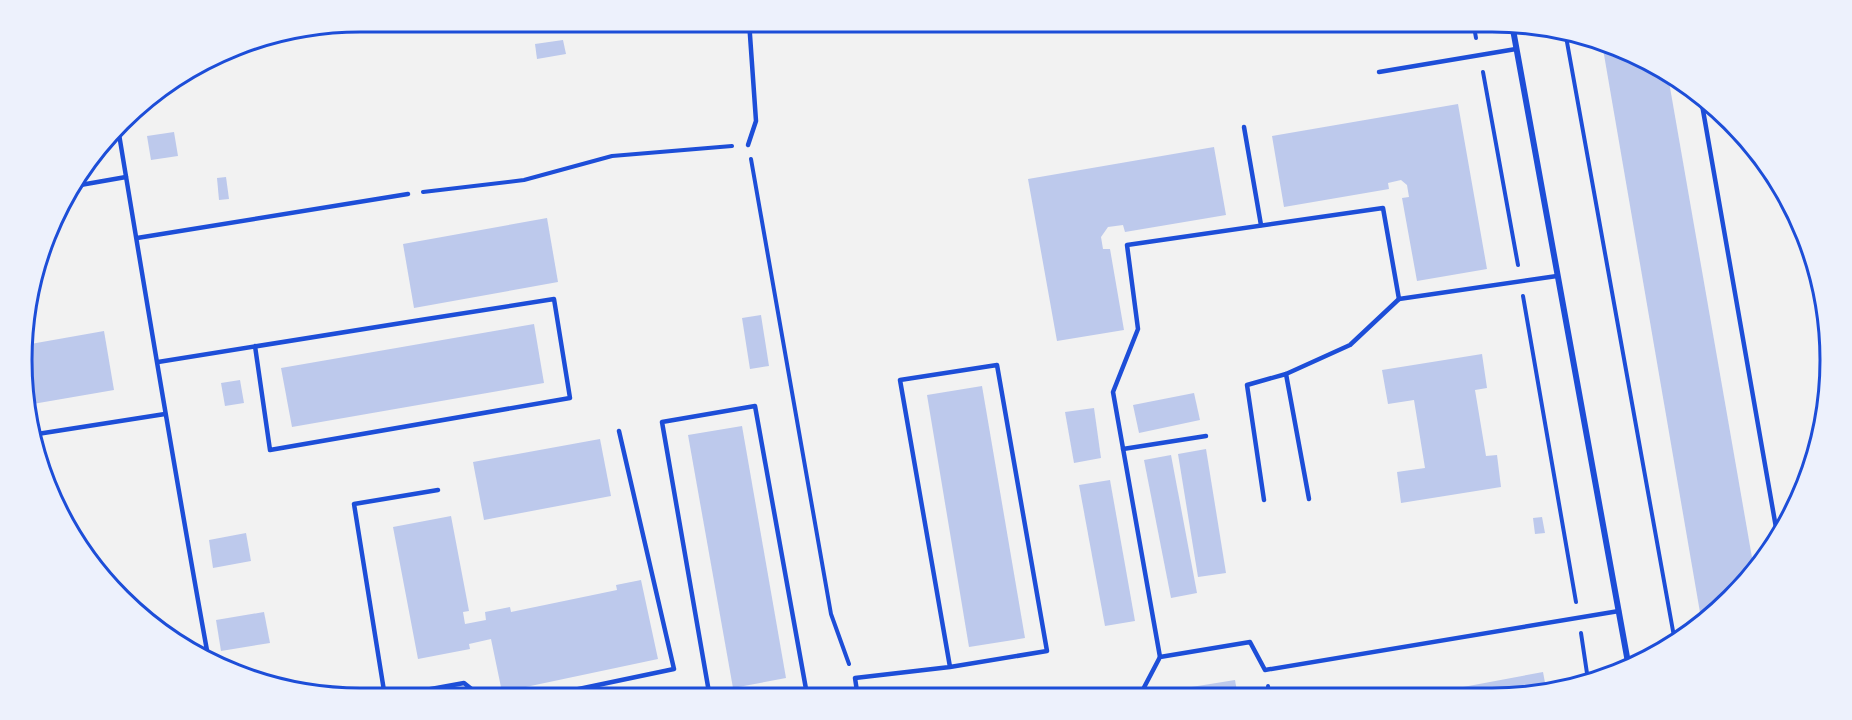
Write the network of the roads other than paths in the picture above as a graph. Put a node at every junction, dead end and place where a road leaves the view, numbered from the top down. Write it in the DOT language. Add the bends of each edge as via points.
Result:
graph roads {
  1 [pos="750,31"];
  2 [pos="1513,32"];
  3 [pos="1516,49"];
  4 [pos="1379,72"];
  5 [pos="1703,108"];
  6 [pos="1244,128"];
  7 [pos="119,137"];
  8 [pos="748,145"];
  9 [pos="126,177"];
  10 [pos="83,185"];
  11 [pos="408,194"];
  12 [pos="1261,225"];
  13 [pos="136,238"];
  14 [pos="1557,276"];
  15 [pos="1399,299"];
  16 [pos="255,346"];
  17 [pos="158,362"];
  18 [pos="1286,374"];
  19 [pos="165,414"];
  20 [pos="619,431"];
  21 [pos="40,434"];
  22 [pos="1206,436"];
  23 [pos="1123,449"];
  24 [pos="438,490"];
  25 [pos="1308,499"];
  26 [pos="1264,500"];
  27 [pos="1776,525"];
  28 [pos="1619,611"];
  29 [pos="207,650"];
  30 [pos="1160,657"];
  31 [pos="1627,659"];
  32 [pos="950,667"];
  33 [pos="383,688"];
  34 [pos="438,688"];
  35 [pos="470,688"];
  36 [pos="583,688"];
  37 [pos="708,688"];
  38 [pos="806,688"];
  39 [pos="856,688"];
  40 [pos="1144,688"];
  1 -- 8 [label="lane" via="756,121"];
  2 -- 3 [label="street"];
  3 -- 4 [label="lane"];
  3 -- 14 [label="street"];
  5 -- 27 [label="lane"];
  6 -- 12 [label="lane"];
  7 -- 9 [label="lane"];
  9 -- 10 [label="lane"];
  9 -- 13 [label="lane"];
  11 -- 13 [label="lane"];
  12 -- 15 [label="lane" via="1383,208"];
  12 -- 23 [label="lane" via="1127,245 1138,329 1113,392"];
  13 -- 17 [label="lane"];
  14 -- 15 [label="lane"];
  14 -- 28 [label="street"];
  15 -- 18 [label="lane" via="1350,345"];
  16 -- 16 [label="lane" via="554,299 570,398 270,450"];
  16 -- 17 [label="lane"];
  17 -- 19 [label="lane"];
  18 -- 25 [label="lane"];
  18 -- 26 [label="lane" via="1247,385"];
  19 -- 21 [label="lane"];
  19 -- 29 [label="lane"];
  20 -- 36 [label="lane" via="674,669"];
  22 -- 23 [label="lane"];
  23 -- 30 [label="lane"];
  24 -- 33 [label="lane" via="354,504"];
  28 -- 30 [label="lane" via="1265,670 1250,642"];
  28 -- 31 [label="street"];
  30 -- 40 [label="lane"];
  32 -- 32 [label="lane" via="900,380 997,365 1047,651"];
  32 -- 39 [label="lane" via="855,678"];
  34 -- 35 [label="lane" via="464,683"];
  37 -- 38 [label="lane" via="662,422 755,406"];
}
